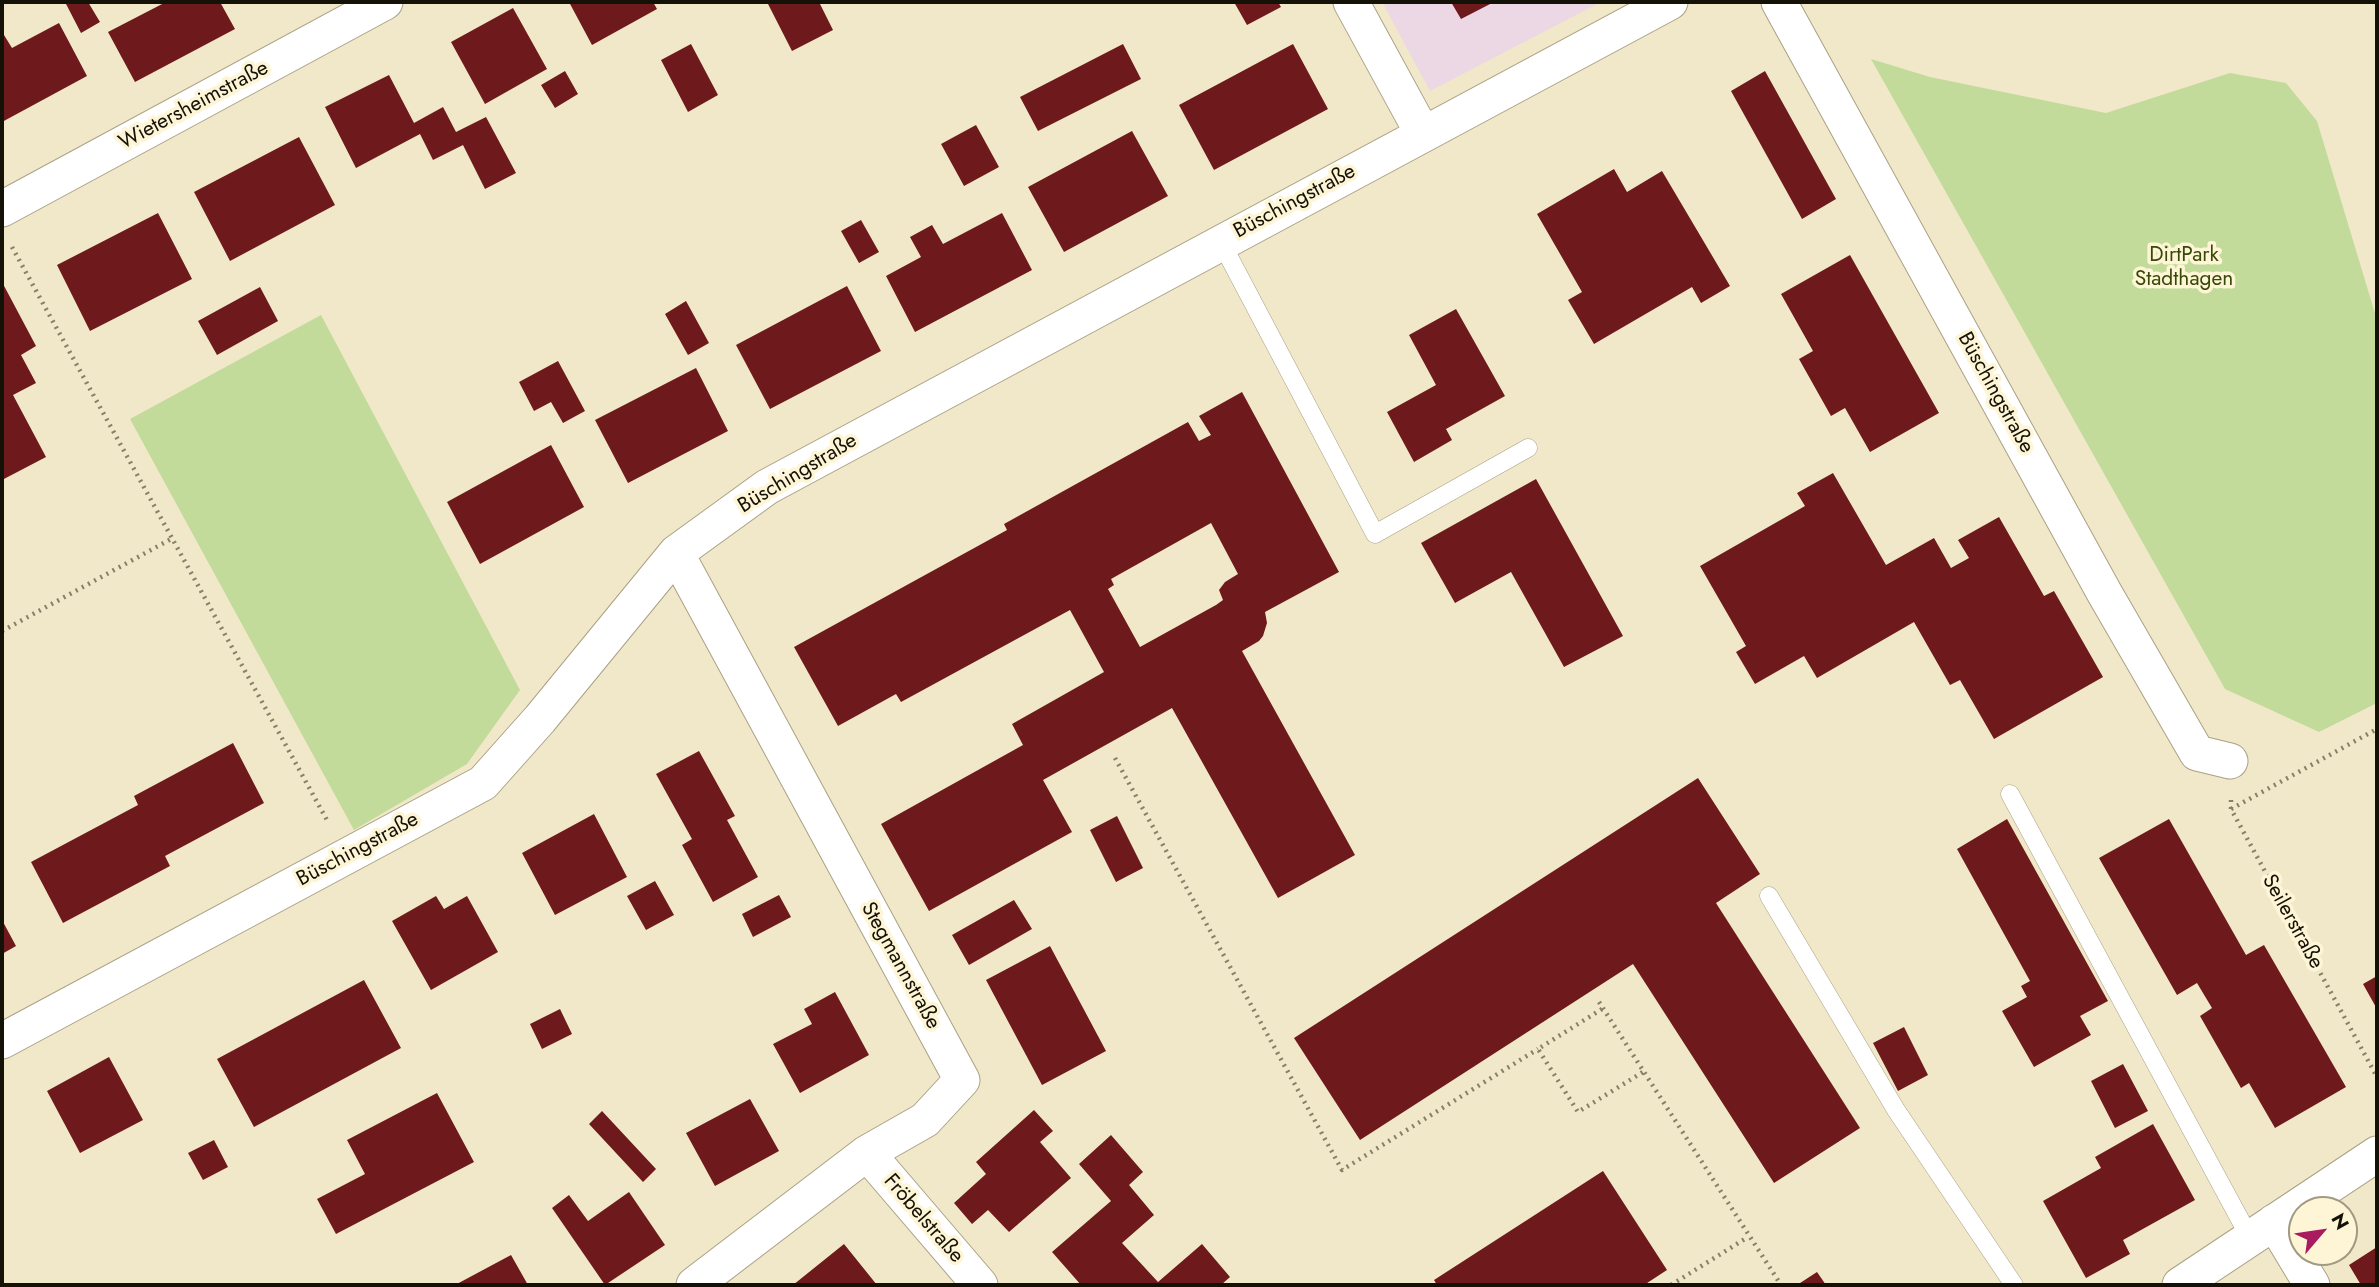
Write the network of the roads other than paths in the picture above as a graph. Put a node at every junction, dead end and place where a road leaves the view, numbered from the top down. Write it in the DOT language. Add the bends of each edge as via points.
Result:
graph roads {
  1 [pos="386,2"];
  2 [pos="1351,2"];
  3 [pos="1670,2"];
  4 [pos="1779,2"];
  5 [pos="1423,134"];
  6 [pos="5,224"];
  7 [pos="1222,242"];
  8 [pos="1528,447"];
  9 [pos="676,553"];
  10 [pos="2230,761"];
  11 [pos="2010,794"];
  12 [pos="1769,896"];
  13 [pos="2,1041"];
  14 [pos="867,1153"];
  15 [pos="2377,1154"];
  16 [pos="2262,1230"];
  17 [pos="694,1285"];
  18 [pos="980,1285"];
  19 [pos="2014,1285"];
  20 [pos="2180,1285"];
  21 [pos="2312,1285"];
  1 -- 6 [label="street, Wietersheimstraße"];
  2 -- 5 [label="street"];
  3 -- 5 [label="street, Büschingstraße"];
  4 -- 10 [label="street, Büschingstraße" via="2197,753"];
  5 -- 7 [label="street, Büschingstraße"];
  7 -- 8 [label="lane" via="1375,534"];
  7 -- 9 [label="street, Büschingstraße" via="767,487"];
  9 -- 13 [label="street, Büschingstraße" via="483,783"];
  9 -- 14 [label="street, Stegmannstraße" via="962,1080 925,1120"];
  11 -- 16 [label="lane"];
  12 -- 19 [label="lane" via="1896,1110"];
  14 -- 17 [label="street, Stegmannstraße"];
  14 -- 18 [label="street, Fröbelstraße"];
  15 -- 16 [label="street"];
  16 -- 20 [label="street"];
  16 -- 21 [label="street"];
}
